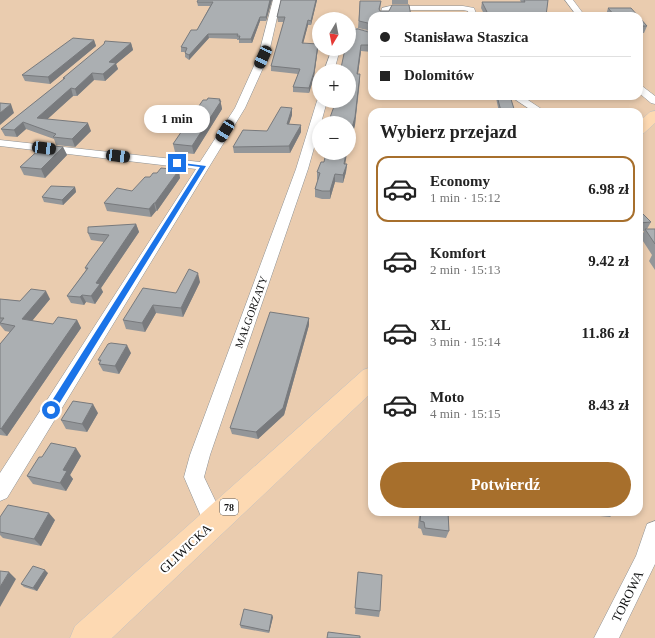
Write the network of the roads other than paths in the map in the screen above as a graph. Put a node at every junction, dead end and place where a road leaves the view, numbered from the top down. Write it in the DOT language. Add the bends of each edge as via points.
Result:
graph roads {
  1 [pos="277,0"];
  2 [pos="569,0"];
  3 [pos="385,12"];
  4 [pos="472,12"];
  5 [pos="577,12"];
  6 [pos="356,31"];
  7 [pos="368,34"];
  8 [pos="643,91"];
  9 [pos="522,100"];
  10 [pos="655,101"];
  11 [pos="320,108"];
  12 [pos="534,108"];
  13 [pos="655,115"];
  14 [pos="643,126"];
  15 [pos="0,143"];
  16 [pos="204,166"];
  17 [pos="368,381"];
  18 [pos="0,491"];
  19 [pos="214,521"];
  20 [pos="655,532"];
  21 [pos="650,564"];
  22 [pos="87,638"];
  23 [pos="606,638"];
  1 -- 16 [label="street" via="263,57 240,108"];
  2 -- 5 [label="street"];
  3 -- 4 [label="street" via="390,8 464,8"];
  6 -- 7 [label="street"];
  8 -- 10 [label="street"];
  9 -- 12 [label="street"];
  11 -- 19 [label="street, MAŁGORZATY" via="302,169 194,477"];
  13 -- 14 [label="main road"];
  15 -- 16 [label="street"];
  16 -- 18 [label="street"];
  17 -- 19 [label="main road, GLIWICKA / 78"];
  19 -- 22 [label="main road, GLIWICKA / 78"];
  20 -- 21 [label="street, TOROWA"];
  21 -- 23 [label="street, TOROWA"];
}
